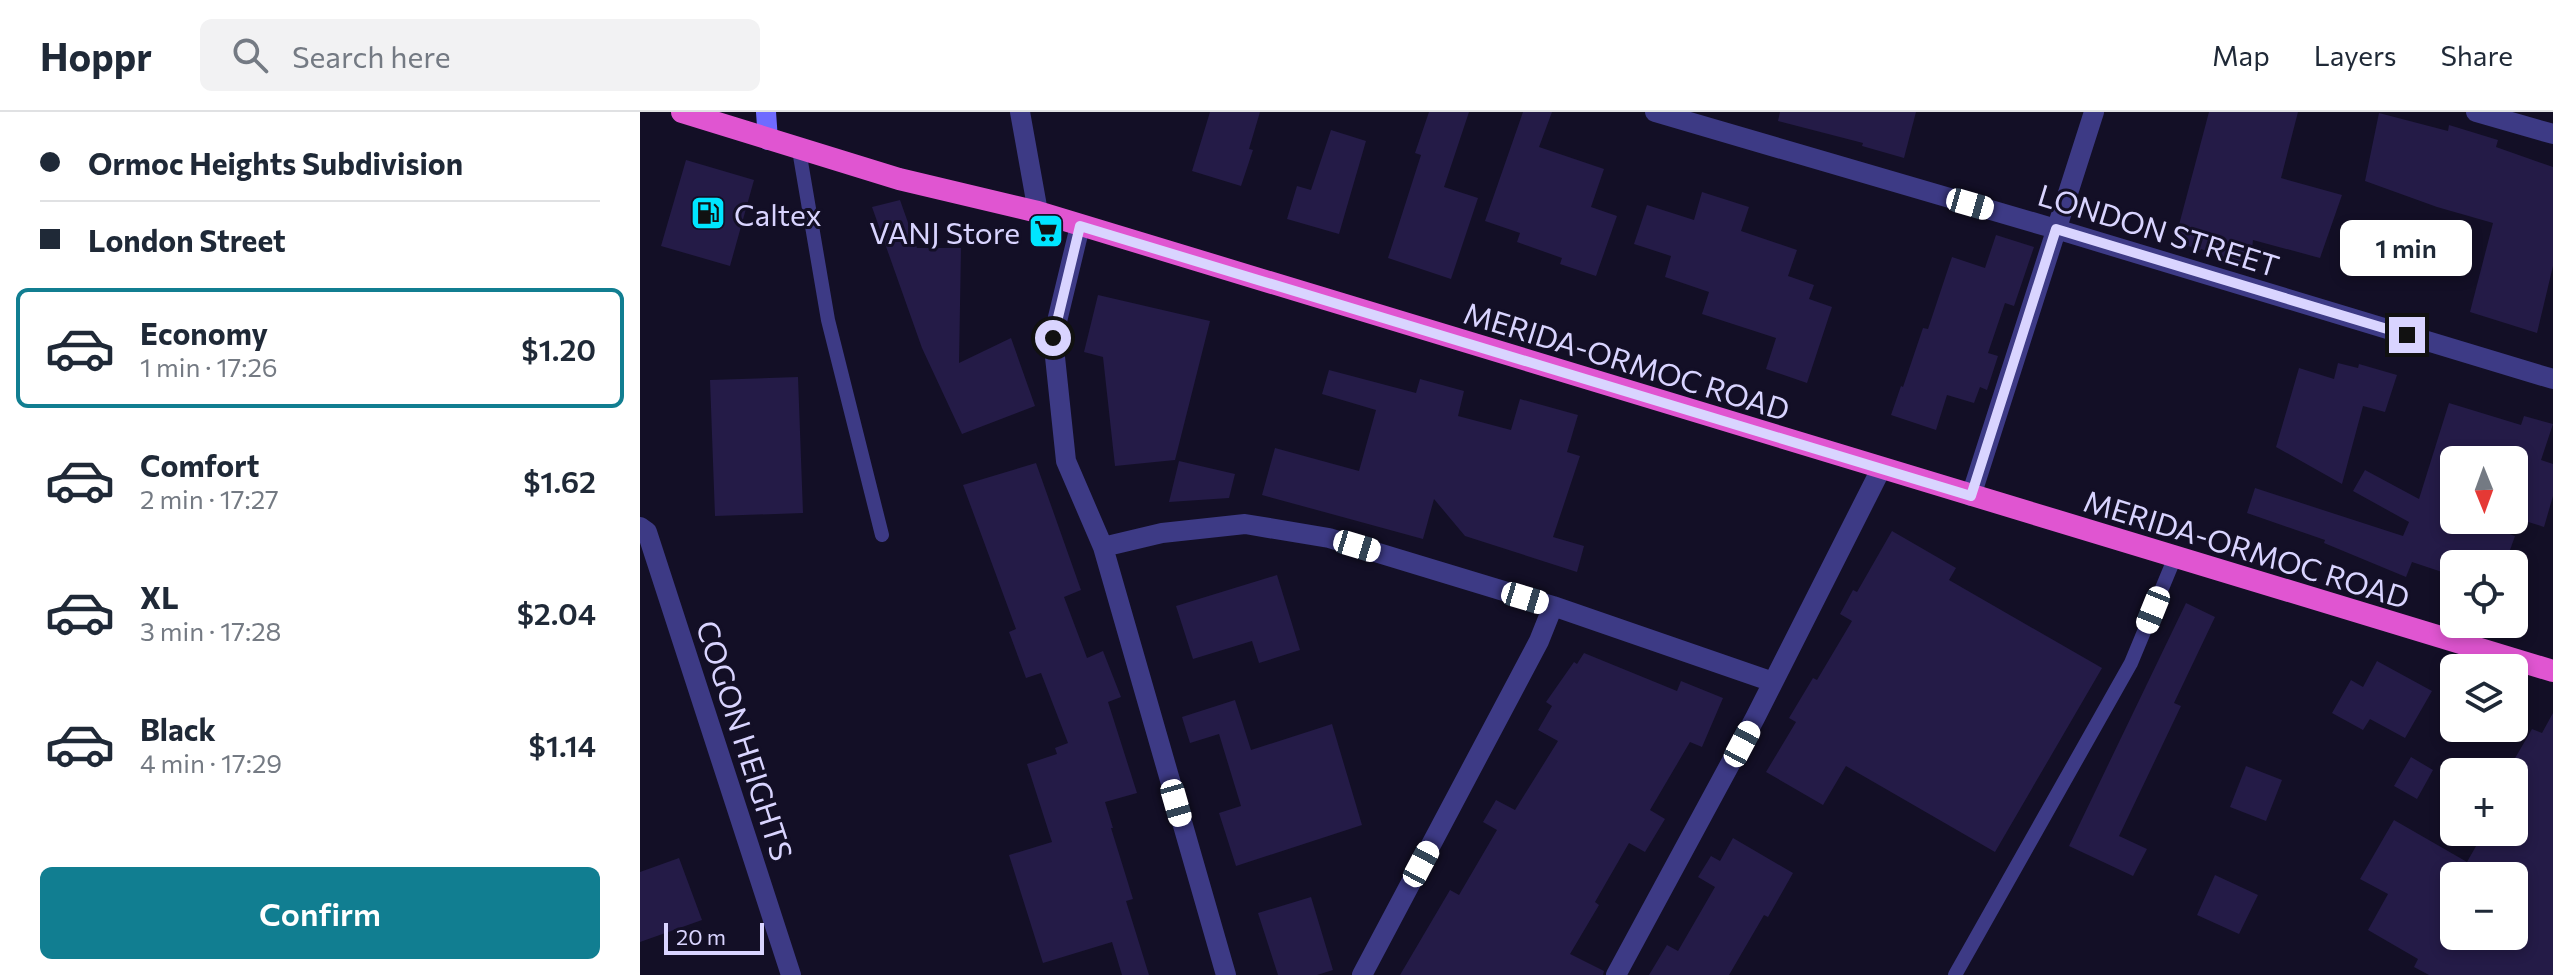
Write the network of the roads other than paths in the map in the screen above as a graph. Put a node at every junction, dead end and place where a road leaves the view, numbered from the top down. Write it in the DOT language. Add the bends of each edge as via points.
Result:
graph roads {
  1 [pos="682,112"];
  2 [pos="766,112"];
  3 [pos="1020,112"];
  4 [pos="1655,112"];
  5 [pos="2094,112"];
  6 [pos="2476,112"];
  7 [pos="2553,134"];
  8 [pos="768,140"];
  9 [pos="799,150"];
  10 [pos="1038,212"];
  11 [pos="1080,226"];
  12 [pos="2056,229"];
  13 [pos="2553,379"];
  14 [pos="1881,469"];
  15 [pos="1971,496"];
  16 [pos="640,527"];
  17 [pos="882,535"];
  18 [pos="1103,547"];
  19 [pos="2175,557"];
  20 [pos="1553,606"];
  21 [pos="2553,671"];
  22 [pos="1773,682"];
  23 [pos="791,975"];
  24 [pos="1226,975"];
  25 [pos="1362,975"];
  26 [pos="1616,975"];
  27 [pos="1955,975"];
  1 -- 8 [label="highway, MERIDA-ORMOC ROAD"];
  2 -- 8 [label="main road"];
  3 -- 10 [label="street"];
  4 -- 12 [label="street, LONDON STREET"];
  5 -- 12 [label="street"];
  6 -- 7 [label="street"];
  8 -- 9 [label="highway, MERIDA-ORMOC ROAD"];
  9 -- 10 [label="highway, MERIDA-ORMOC ROAD"];
  9 -- 17 [label="lane" via="828,320"];
  10 -- 11 [label="highway, MERIDA-ORMOC ROAD"];
  11 -- 14 [label="highway, MERIDA-ORMOC ROAD"];
  11 -- 18 [label="street" via="1053,338 1066,461"];
  12 -- 13 [label="street, LONDON STREET"];
  12 -- 15 [label="street"];
  14 -- 15 [label="highway, MERIDA-ORMOC ROAD"];
  14 -- 22 [label="street"];
  15 -- 19 [label="highway, MERIDA-ORMOC ROAD"];
  16 -- 23 [label="street, COGON HEIGHTS" via="647,532"];
  18 -- 20 [label="street" via="1162,533 1245,524 1329,538"];
  18 -- 24 [label="street"];
  19 -- 21 [label="highway, MERIDA-ORMOC ROAD"];
  19 -- 27 [label="lane" via="2131,663"];
  20 -- 22 [label="street"];
  20 -- 25 [label="street"];
  22 -- 26 [label="street"];
}
